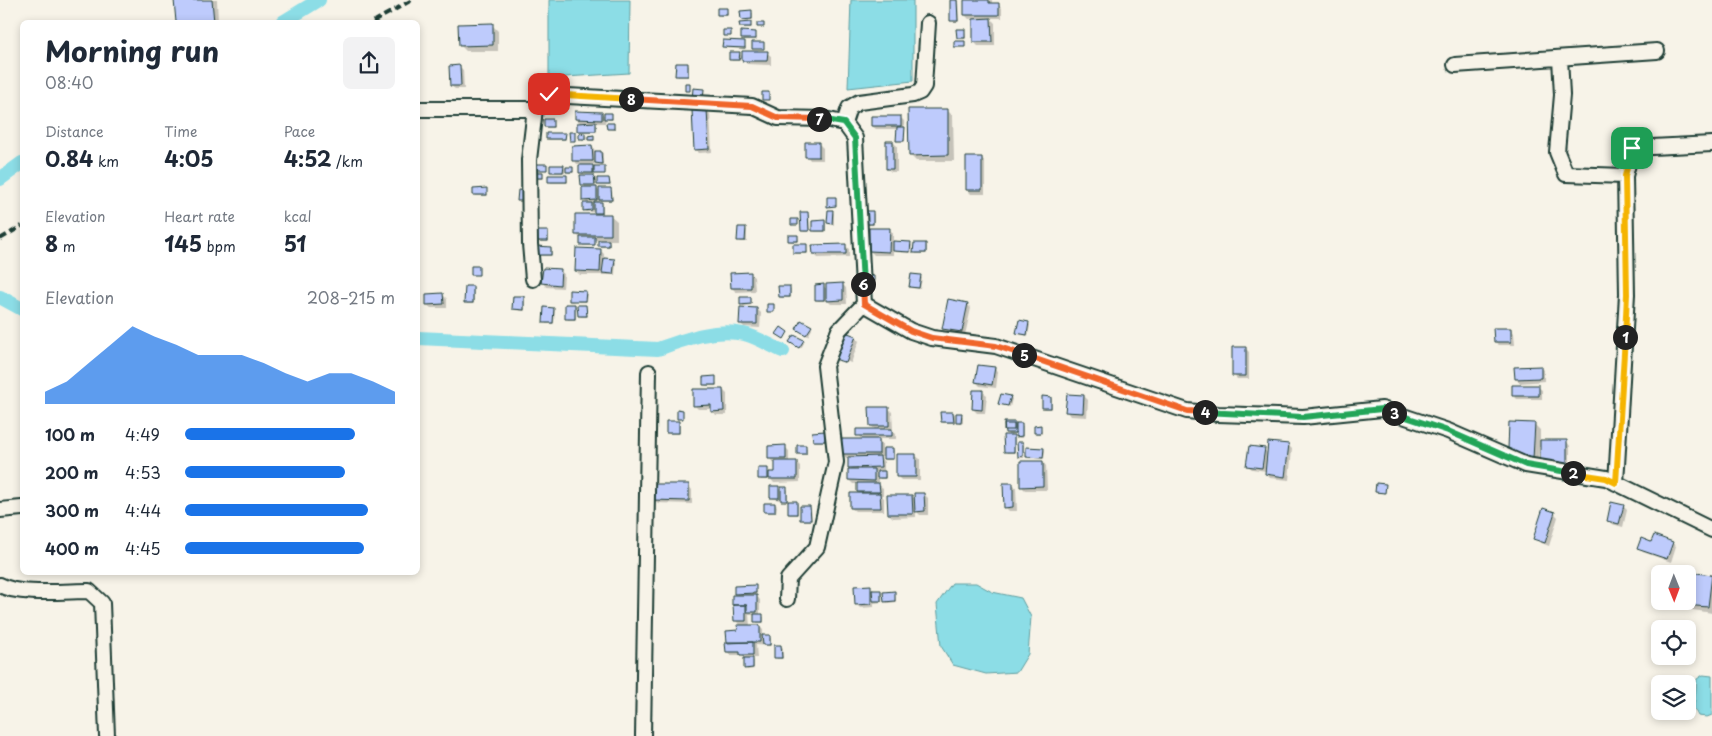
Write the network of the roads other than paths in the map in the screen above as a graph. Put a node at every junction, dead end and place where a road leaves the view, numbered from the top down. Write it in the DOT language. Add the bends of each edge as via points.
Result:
graph roads {
  1 [pos="928,23"];
  2 [pos="1658,51"];
  3 [pos="1560,58"];
  4 [pos="1455,65"];
  5 [pos="420,109"];
  6 [pos="535,109"];
  7 [pos="844,123"];
  8 [pos="1712,144"];
  9 [pos="1625,176"];
  10 [pos="533,279"];
  11 [pos="864,304"];
  12 [pos="649,372"];
  13 [pos="1616,483"];
  14 [pos="20,508"];
  15 [pos="0,510"];
  16 [pos="1712,530"];
  17 [pos="0,585"];
  18 [pos="787,599"];
  19 [pos="107,736"];
  20 [pos="643,736"];
  1 -- 7 [label="street" via="924,86 920,92 859,102 849,108"];
  2 -- 3 [label="street"];
  3 -- 4 [label="street"];
  3 -- 9 [label="street" via="1562,95 1557,152 1566,174"];
  5 -- 6 [label="street"];
  6 -- 7 [label="street" via="549,94 752,106 778,118"];
  6 -- 10 [label="street" via="529,160"];
  7 -- 11 [label="street" via="855,138"];
  8 -- 9 [label="street" via="1632,148"];
  9 -- 13 [label="street" via="1627,294"];
  11 -- 13 [label="street" via="911,331 932,338 996,346 1187,411 1303,417 1382,409 1448,431 1526,465 1606,478"];
  11 -- 18 [label="street" via="839,330 825,366 836,462 817,547 788,578"];
  12 -- 20 [label="street"];
  13 -- 16 [label="street"];
  14 -- 15 [label="street"];
  17 -- 19 [label="street" via="8,589 43,591 89,590 102,603"];
}
